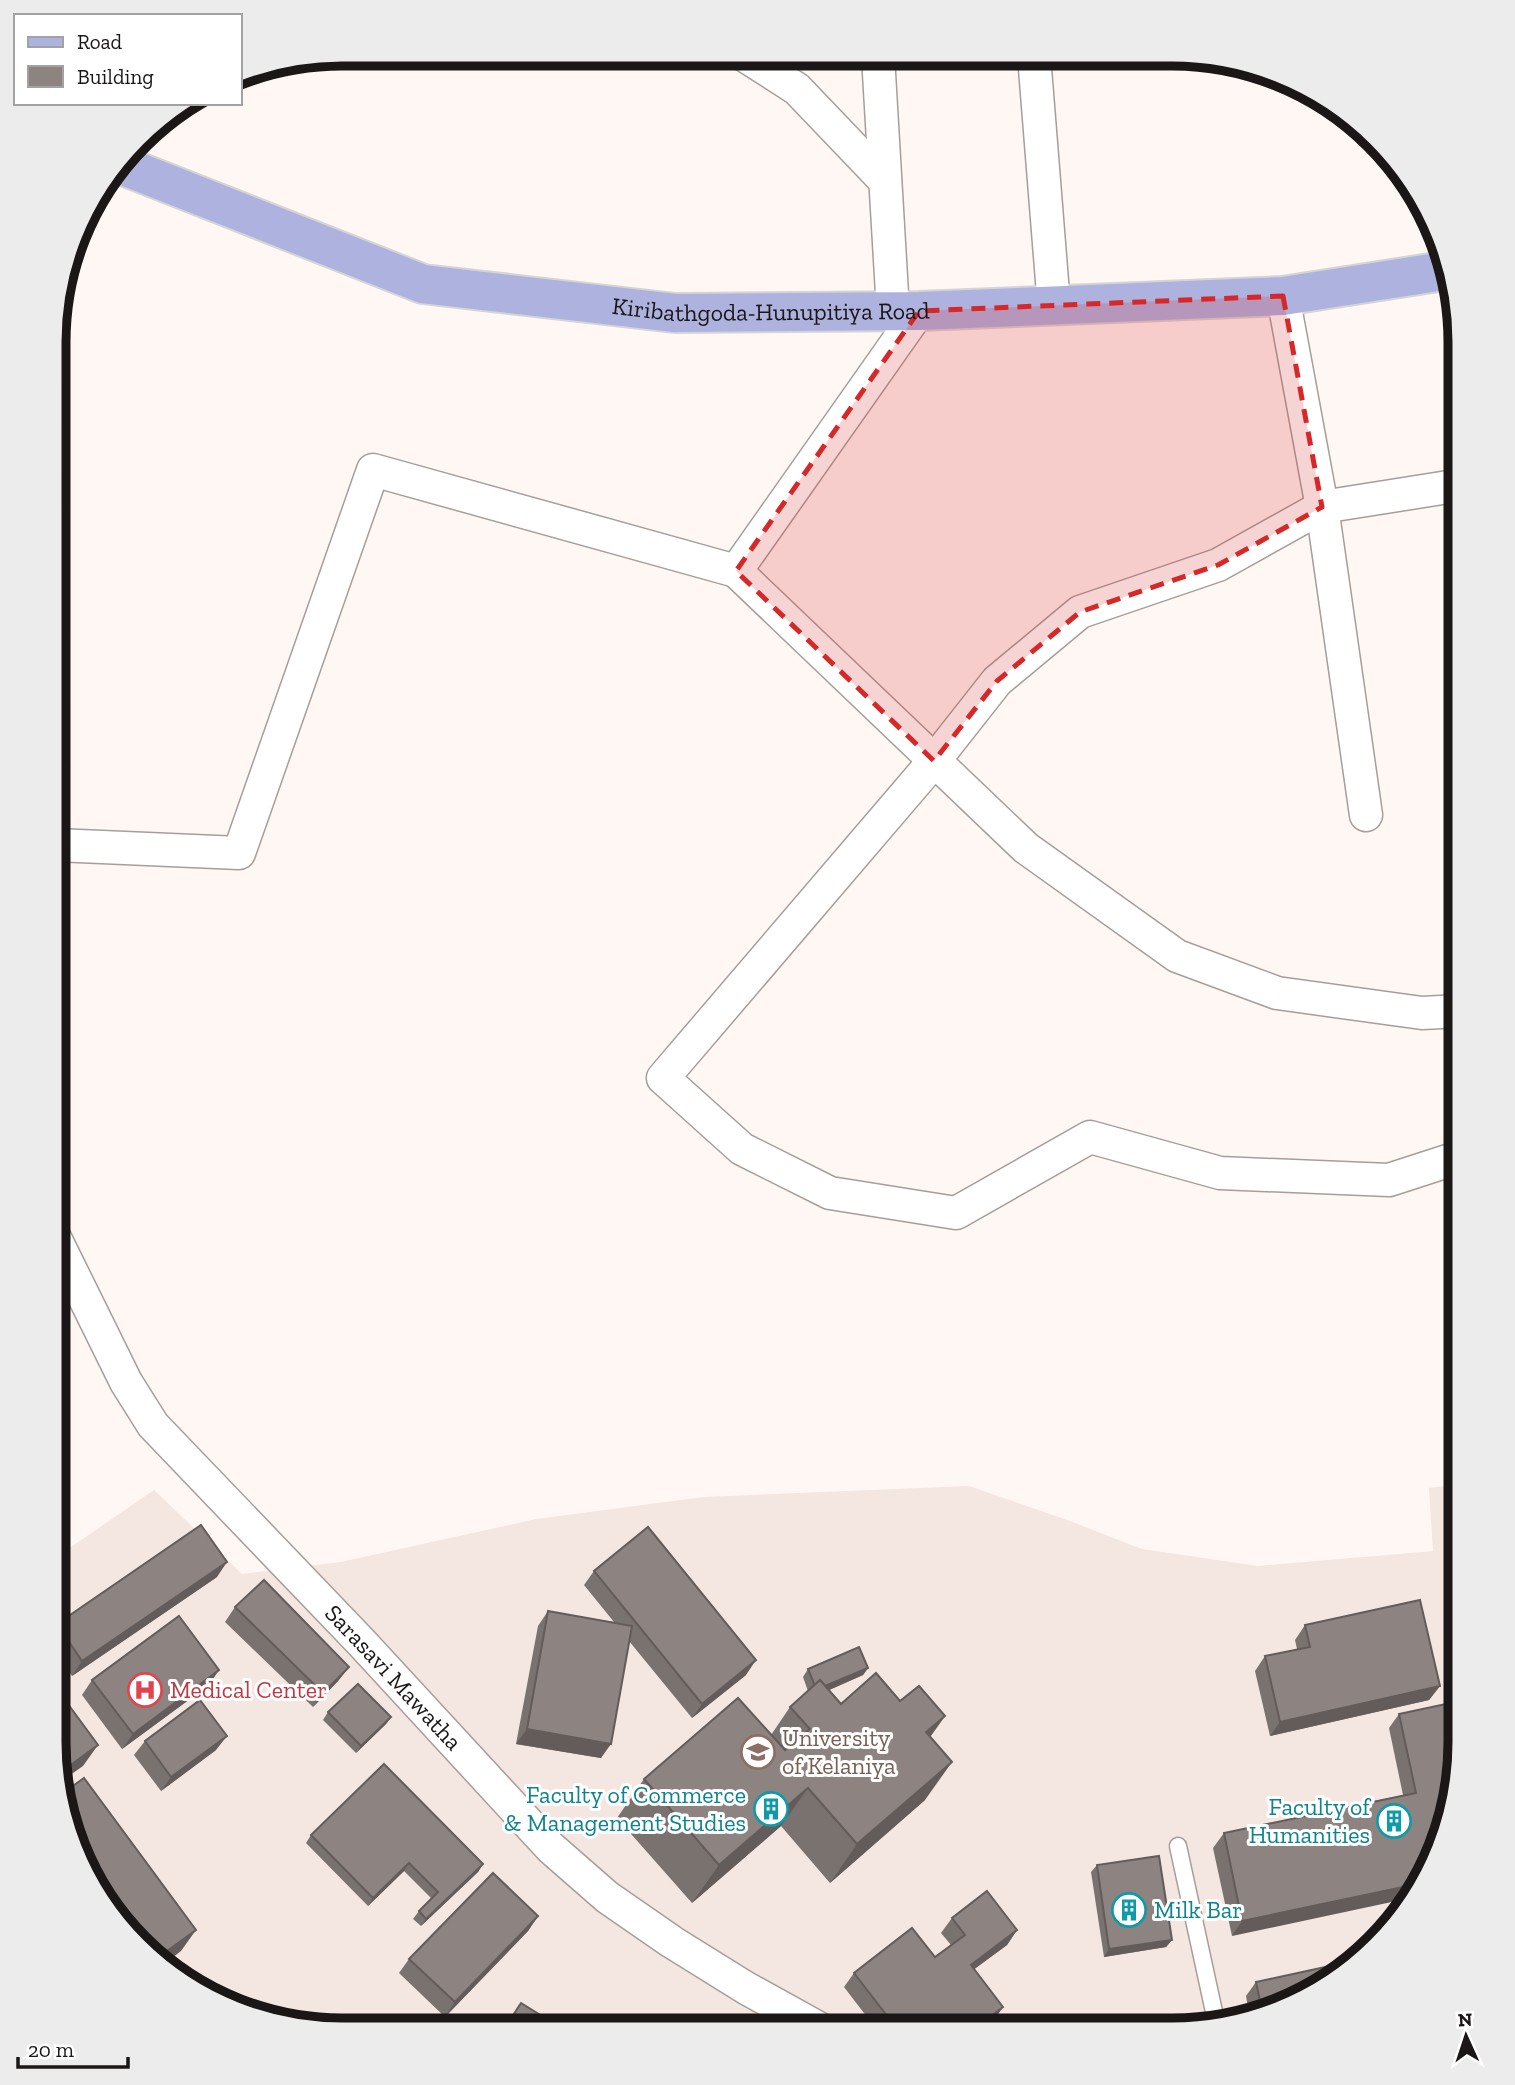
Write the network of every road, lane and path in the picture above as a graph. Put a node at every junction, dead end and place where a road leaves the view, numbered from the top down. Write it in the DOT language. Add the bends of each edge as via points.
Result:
graph roads {
  1 [pos="761,66"];
  2 [pos="879,66"];
  3 [pos="1035,66"];
  4 [pos="129,168"];
  5 [pos="885,181"];
  6 [pos="1439,272"];
  7 [pos="1283,296"];
  8 [pos="1054,306"];
  9 [pos="906,311"];
  10 [pos="1448,487"];
  11 [pos="1322,507"];
  12 [pos="736,571"];
  13 [pos="934,761"];
  14 [pos="1366,815"];
  15 [pos="66,845"];
  16 [pos="1448,1012"];
  17 [pos="1448,1161"];
  18 [pos="66,1260"];
  19 [pos="1178,1846"];
  20 [pos="1215,2015"];
  21 [pos="800,2018"];
  1 -- 5 [label="street" via="797,89"];
  2 -- 5 [label="street"];
  3 -- 8 [label="street"];
  4 -- 9 [label="main road, Kiribathgoda-Hunupitiya Road" via="423,284 675,313"];
  5 -- 9 [label="street"];
  6 -- 7 [label="main road, Kiribathgoda-Hunupitiya Road"];
  7 -- 8 [label="main road, Kiribathgoda-Hunupitiya Road"];
  7 -- 11 [label="street"];
  8 -- 9 [label="main road, Kiribathgoda-Hunupitiya Road"];
  9 -- 12 [label="street"];
  10 -- 11 [label="street"];
  11 -- 13 [label="street" via="1218,565 1080,612 997,681"];
  11 -- 14 [label="street"];
  12 -- 13 [label="street"];
  12 -- 15 [label="street" via="373,470 239,853"];
  13 -- 16 [label="street" via="1026,848 1177,956 1277,993 1422,1013"];
  13 -- 17 [label="street" via="663,1078 742,1149 830,1193 956,1213 1090,1137 1233,1173 1389,1180"];
  18 -- 21 [label="street, Sarasavi Mawatha" via="126,1382 153,1425 544,1841 607,1897 672,1942"];
  19 -- 20 [label="lane"];
}
